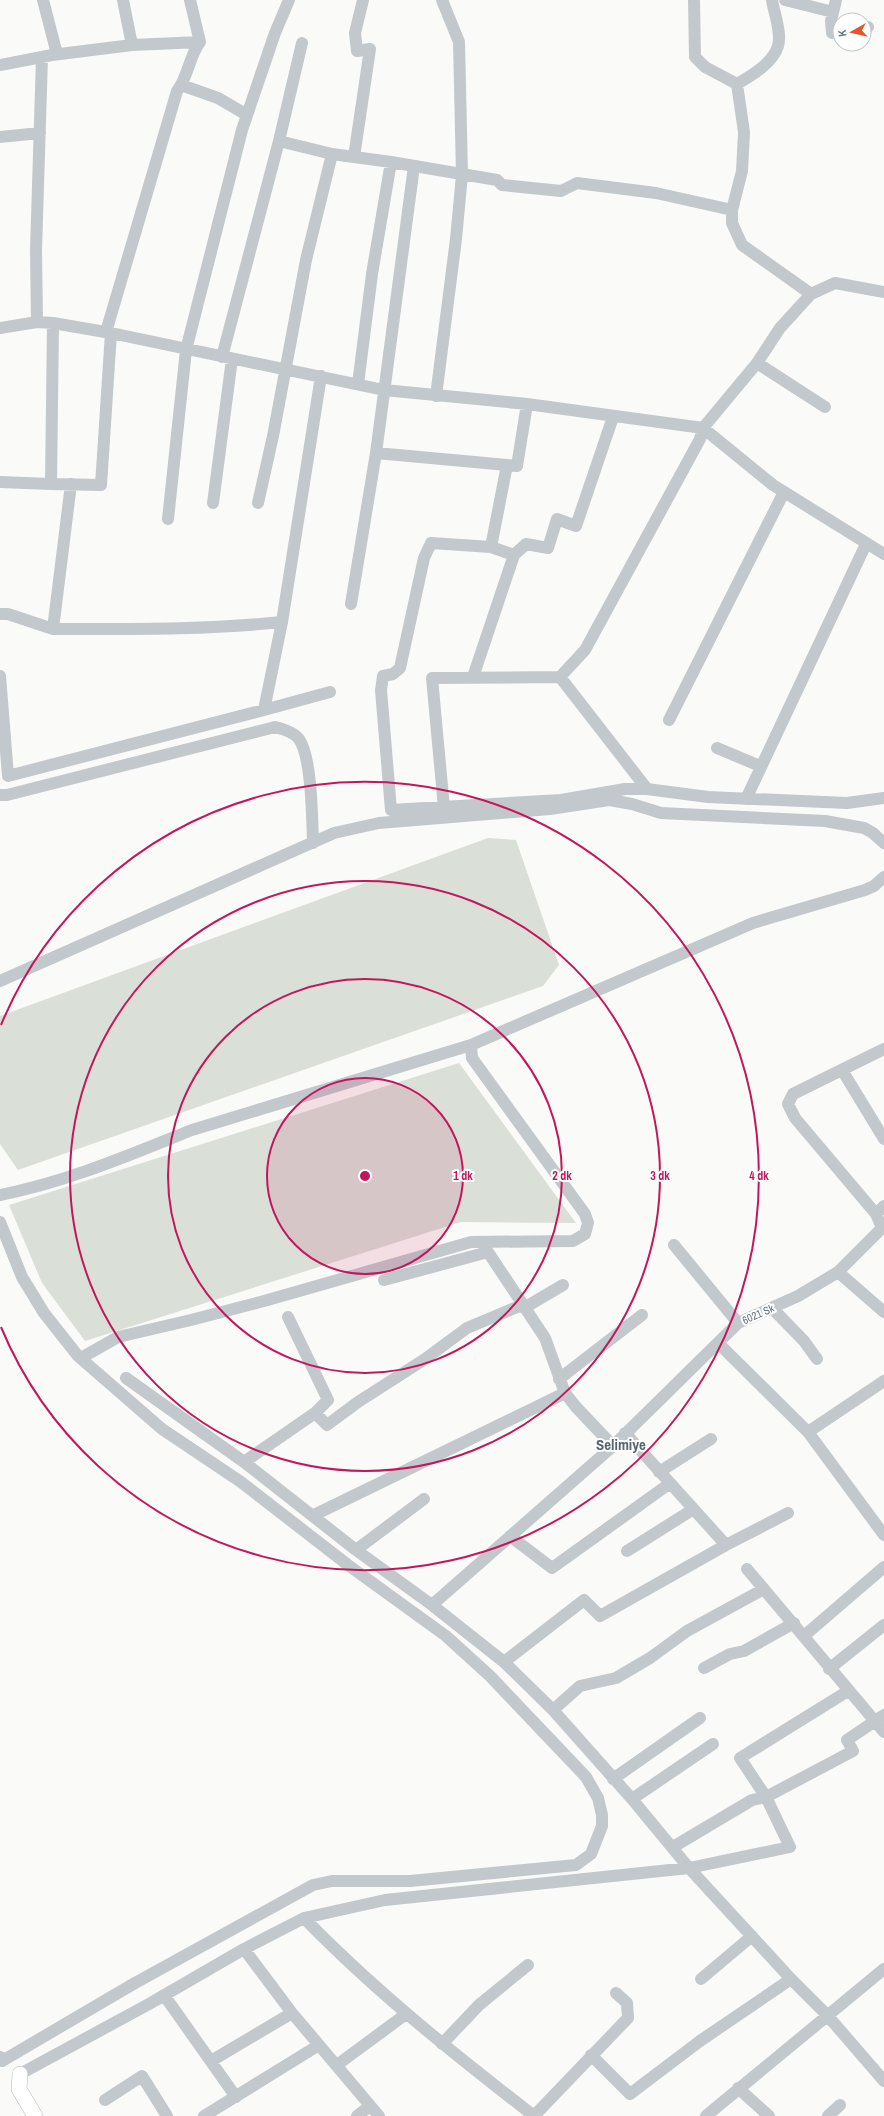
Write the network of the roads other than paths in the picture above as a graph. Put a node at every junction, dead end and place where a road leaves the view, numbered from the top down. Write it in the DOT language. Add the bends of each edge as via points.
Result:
graph roads {
  1 [pos="43,0"];
  2 [pos="123,0"];
  3 [pos="190,0"];
  4 [pos="289,0"];
  5 [pos="363,0"];
  6 [pos="442,0"];
  7 [pos="694,0"];
  8 [pos="772,0"];
  9 [pos="784,0"];
  10 [pos="834,6"];
  11 [pos="832,16"];
  12 [pos="832,33"];
  13 [pos="200,42"];
  14 [pos="302,43"];
  15 [pos="132,45"];
  16 [pos="57,54"];
  17 [pos="42,57"];
  18 [pos="0,65"];
  19 [pos="737,84"];
  20 [pos="181,85"];
  21 [pos="247,115"];
  22 [pos="40,133"];
  23 [pos="0,137"];
  24 [pos="279,141"];
  25 [pos="332,154"];
  26 [pos="354,158"];
  27 [pos="391,162"];
  28 [pos="414,166"];
  29 [pos="462,175"];
  30 [pos="732,210"];
  31 [pos="884,292"];
  32 [pos="811,294"];
  33 [pos="37,322"];
  34 [pos="53,323"];
  35 [pos="0,328"];
  36 [pos="108,332"];
  37 [pos="186,350"];
  38 [pos="227,358"];
  39 [pos="756,363"];
  40 [pos="287,369"];
  41 [pos="321,376"];
  42 [pos="358,384"];
  43 [pos="384,390"];
  44 [pos="436,396"];
  45 [pos="527,404"];
  46 [pos="825,407"];
  47 [pos="613,417"];
  48 [pos="703,428"];
  49 [pos="376,454"];
  50 [pos="507,465"];
  51 [pos="0,482"];
  52 [pos="51,484"];
  53 [pos="71,484"];
  54 [pos="784,492"];
  55 [pos="213,502"];
  56 [pos="258,503"];
  57 [pos="168,519"];
  58 [pos="866,544"];
  59 [pos="491,547"];
  60 [pos="884,554"];
  61 [pos="514,555"];
  62 [pos="351,604"];
  63 [pos="0,614"];
  64 [pos="282,622"];
  65 [pos="53,629"];
  66 [pos="0,676"];
  67 [pos="473,677"];
  68 [pos="560,677"];
  69 [pos="330,692"];
  70 [pos="264,710"];
  71 [pos="669,720"];
  72 [pos="717,748"];
  73 [pos="760,766"];
  74 [pos="647,789"];
  75 [pos="0,795"];
  76 [pos="884,798"];
  77 [pos="746,799"];
  78 [pos="444,808"];
  79 [pos="313,843"];
  80 [pos="884,843"];
  81 [pos="884,877"];
  82 [pos="0,981"];
  83 [pos="471,1045"];
  84 [pos="884,1049"];
  85 [pos="842,1070"];
  86 [pos="884,1139"];
  87 [pos="0,1195"];
  88 [pos="880,1210"];
  89 [pos="0,1222"];
  90 [pos="883,1229"];
  91 [pos="674,1245"];
  92 [pos="838,1272"];
  93 [pos="384,1280"];
  94 [pos="563,1285"];
  95 [pos="523,1306"];
  96 [pos="772,1308"];
  97 [pos="884,1312"];
  98 [pos="642,1315"];
  99 [pos="288,1317"];
  100 [pos="738,1324"];
  101 [pos="719,1344"];
  102 [pos="81,1358"];
  103 [pos="817,1359"];
  104 [pos="126,1378"];
  105 [pos="559,1379"];
  106 [pos="884,1381"];
  107 [pos="565,1393"];
  108 [pos="314,1413"];
  109 [pos="808,1432"];
  110 [pos="625,1434"];
  111 [pos="711,1439"];
  112 [pos="613,1446"];
  113 [pos="244,1462"];
  114 [pos="659,1472"];
  115 [pos="669,1484"];
  116 [pos="424,1499"];
  117 [pos="692,1510"];
  118 [pos="788,1513"];
  119 [pos="314,1515"];
  120 [pos="883,1532"];
  121 [pos="510,1536"];
  122 [pos="726,1545"];
  123 [pos="356,1550"];
  124 [pos="627,1551"];
  125 [pos="884,1567"];
  126 [pos="746,1569"];
  127 [pos="764,1589"];
  128 [pos="432,1605"];
  129 [pos="794,1623"];
  130 [pos="884,1625"];
  131 [pos="804,1636"];
  132 [pos="504,1662"];
  133 [pos="704,1668"];
  134 [pos="830,1668"];
  135 [pos="848,1691"];
  136 [pos="553,1710"];
  137 [pos="700,1718"];
  138 [pos="879,1719"];
  139 [pos="884,1732"];
  140 [pos="713,1744"];
  141 [pos="613,1779"];
  142 [pos="766,1797"];
  143 [pos="632,1799"];
  144 [pos="673,1847"];
  145 [pos="689,1868"];
  146 [pos="304,1918"];
  147 [pos="752,1936"];
  148 [pos="244,1949"];
  149 [pos="528,1965"];
  150 [pos="883,1972"];
  151 [pos="701,1979"];
  152 [pos="791,1979"];
  153 [pos="616,1993"];
  154 [pos="164,1995"];
  155 [pos="292,2013"];
  156 [pos="406,2014"];
  157 [pos="827,2015"];
  158 [pos="442,2044"];
  159 [pos="318,2045"];
  160 [pos="591,2055"];
  161 [pos="1,2059"];
  162 [pos="211,2062"];
  163 [pos="337,2065"];
  164 [pos="20,2074"];
  165 [pos="884,2081"];
  166 [pos="738,2088"];
  167 [pos="236,2096"];
  168 [pos="105,2100"];
  169 [pos="840,2105"];
  170 [pos="370,2106"];
  171 [pos="35,2116"];
  172 [pos="167,2116"];
  173 [pos="204,2116"];
  174 [pos="357,2116"];
  175 [pos="378,2116"];
  176 [pos="534,2116"];
  177 [pos="706,2116"];
  178 [pos="769,2116"];
  179 [pos="828,2116"];
  1 -- 16 [label="street"];
  2 -- 15 [label="street"];
  3 -- 13 [label="street"];
  4 -- 21 [label="street"];
  5 -- 26 [label="street" via="355,33 357,50 370,50"];
  6 -- 29 [label="street" via="459,42"];
  7 -- 19 [label="street" via="695,57 705,67"];
  8 -- 19 [label="street" via="778,46 769,61"];
  9 -- 10 [label="street"];
  11 -- 12 [label="street"];
  13 -- 15 [label="street"];
  13 -- 20 [label="street"];
  14 -- 24 [label="street"];
  15 -- 16 [label="street"];
  16 -- 17 [label="street"];
  17 -- 18 [label="street"];
  17 -- 22 [label="street"];
  19 -- 30 [label="street" via="744,132 742,171"];
  20 -- 21 [label="street" via="218,98"];
  20 -- 36 [label="street" via="177,91"];
  21 -- 37 [label="street"];
  22 -- 23 [label="street"];
  22 -- 33 [label="street" via="36,250"];
  24 -- 25 [label="street"];
  24 -- 38 [label="street"];
  25 -- 26 [label="street"];
  25 -- 40 [label="street" via="306,260"];
  26 -- 27 [label="street"];
  27 -- 28 [label="street"];
  27 -- 42 [label="street" via="372,274"];
  28 -- 29 [label="street"];
  28 -- 43 [label="street"];
  29 -- 30 [label="street" via="497,180 502,185 561,191 577,183 656,193"];
  29 -- 44 [label="street"];
  30 -- 32 [label="street" via="732,223 742,245"];
  31 -- 32 [label="street" via="835,283"];
  32 -- 39 [label="street" via="780,328"];
  33 -- 34 [label="street"];
  33 -- 35 [label="street"];
  34 -- 36 [label="street"];
  34 -- 52 [label="street"];
  36 -- 37 [label="street"];
  36 -- 53 [label="street" via="101,485"];
  37 -- 38 [label="street"];
  37 -- 57 [label="street"];
  38 -- 40 [label="street"];
  38 -- 55 [label="street"];
  39 -- 46 [label="street"];
  39 -- 48 [label="street"];
  40 -- 41 [label="street"];
  40 -- 56 [label="street"];
  41 -- 42 [label="street"];
  41 -- 64 [label="street"];
  42 -- 43 [label="street"];
  43 -- 44 [label="street"];
  43 -- 49 [label="street"];
  44 -- 45 [label="street"];
  45 -- 47 [label="street"];
  45 -- 50 [label="street" via="516,466"];
  47 -- 48 [label="street"];
  47 -- 61 [label="street" via="576,526 556,519 548,548 526,544"];
  48 -- 54 [label="street"];
  48 -- 68 [label="street" via="700,439 585,650"];
  49 -- 50 [label="street"];
  49 -- 62 [label="street"];
  50 -- 59 [label="street"];
  51 -- 52 [label="street"];
  52 -- 53 [label="street"];
  53 -- 65 [label="street"];
  54 -- 58 [label="street"];
  54 -- 71 [label="street"];
  58 -- 60 [label="street"];
  58 -- 73 [label="street"];
  59 -- 61 [label="street"];
  59 -- 78 [label="street" via="431,543 424,558 400,668 393,674 383,676 380,690 391,810"];
  61 -- 67 [label="street"];
  63 -- 65 [label="street" via="8,614"];
  64 -- 65 [label="street" via="144,629"];
  64 -- 70 [label="street"];
  66 -- 70 [label="street" via="8,776"];
  67 -- 68 [label="street"];
  67 -- 78 [label="street" via="432,678"];
  68 -- 74 [label="street"];
  69 -- 70 [label="street"];
  72 -- 73 [label="street"];
  73 -- 77 [label="street"];
  74 -- 77 [label="street" via="682,795"];
  74 -- 78 [label="street" via="612,790 562,800"];
  75 -- 79 [label="street" via="275,727 286,730 298,738 304,747 310,788"];
  76 -- 77 [label="street" via="847,803"];
  79 -- 80 [label="street" via="344,830 379,823 550,809 610,800 662,813 826,821 864,828"];
  79 -- 82 [label="street"];
  81 -- 83 [label="street" via="865,890 770,917 724,934"];
  83 -- 87 [label="street" via="192,1130 149,1149 72,1176"];
  83 -- 102 [label="street" via="472,1058 585,1214 588,1223 585,1234 573,1240 558,1242 471,1242 191,1320 118,1337"];
  84 -- 85 [label="street"];
  85 -- 86 [label="street"];
  85 -- 88 [label="street, 6021 Sk" via="793,1094 788,1104 795,1118"];
  88 -- 90 [label="street, 6021 Sk"];
  89 -- 102 [label="street" via="22,1277 44,1313"];
  90 -- 92 [label="street, 6021 Sk"];
  91 -- 100 [label="street"];
  92 -- 96 [label="street, 6021 Sk"];
  92 -- 97 [label="street"];
  93 -- 95 [label="street" via="488,1252"];
  94 -- 95 [label="street"];
  95 -- 105 [label="street" via="545,1338"];
  95 -- 108 [label="street" via="467,1328 327,1425"];
  96 -- 100 [label="street, 6021 Sk"];
  96 -- 103 [label="street" via="804,1341"];
  98 -- 105 [label="street"];
  99 -- 108 [label="street" via="328,1400"];
  100 -- 101 [label="street, 6021 Sk"];
  101 -- 109 [label="street"];
  101 -- 110 [label="street, 6021 Sk" via="704,1354"];
  102 -- 161 [label="street" via="162,1429 247,1486 348,1565 446,1636 470,1657 586,1777 598,1798 602,1826 591,1854 576,1865 410,1881 332,1880 313,1885"];
  104 -- 113 [label="street"];
  105 -- 107 [label="street"];
  106 -- 109 [label="street"];
  107 -- 112 [label="street"];
  107 -- 119 [label="street"];
  108 -- 113 [label="street"];
  109 -- 120 [label="street"];
  110 -- 112 [label="street, 6021 Sk"];
  110 -- 114 [label="street"];
  111 -- 114 [label="street"];
  112 -- 121 [label="street, 6021 Sk"];
  113 -- 119 [label="street"];
  114 -- 115 [label="street"];
  115 -- 117 [label="street"];
  115 -- 121 [label="street" via="552,1568"];
  116 -- 123 [label="street"];
  117 -- 122 [label="street"];
  117 -- 124 [label="street"];
  118 -- 122 [label="street"];
  119 -- 123 [label="street"];
  121 -- 128 [label="street, 6021 Sk"];
  122 -- 132 [label="street" via="600,1616 584,1600"];
  123 -- 128 [label="street"];
  125 -- 131 [label="street"];
  126 -- 127 [label="street"];
  127 -- 129 [label="street"];
  127 -- 136 [label="street" via="688,1631 616,1678 580,1686"];
  128 -- 132 [label="street"];
  129 -- 131 [label="street"];
  129 -- 133 [label="street" via="744,1652 730,1654"];
  130 -- 134 [label="street"];
  131 -- 134 [label="street"];
  132 -- 136 [label="street"];
  134 -- 135 [label="street"];
  135 -- 138 [label="street"];
  135 -- 142 [label="street" via="740,1758"];
  136 -- 141 [label="street"];
  137 -- 141 [label="street"];
  138 -- 139 [label="street"];
  138 -- 142 [label="street" via="847,1740 853,1751"];
  140 -- 143 [label="street"];
  141 -- 143 [label="street"];
  142 -- 144 [label="street" via="752,1800"];
  142 -- 145 [label="street" via="790,1848"];
  143 -- 144 [label="street"];
  144 -- 145 [label="street"];
  145 -- 146 [label="street" via="385,1900"];
  145 -- 147 [label="street"];
  146 -- 148 [label="street"];
  146 -- 156 [label="street"];
  147 -- 151 [label="street"];
  147 -- 152 [label="street"];
  148 -- 154 [label="street"];
  148 -- 155 [label="street"];
  149 -- 158 [label="street" via="479,2005"];
  150 -- 157 [label="street"];
  152 -- 157 [label="street"];
  152 -- 160 [label="street" via="630,2094"];
  153 -- 160 [label="street" via="627,2003 628,2018"];
  154 -- 162 [label="street"];
  154 -- 164 [label="street"];
  155 -- 159 [label="street"];
  155 -- 162 [label="street"];
  156 -- 158 [label="street"];
  156 -- 163 [label="street"];
  157 -- 165 [label="street"];
  157 -- 166 [label="street"];
  158 -- 176 [label="street"];
  159 -- 163 [label="street"];
  159 -- 167 [label="street"];
  160 -- 176 [label="street"];
  162 -- 167 [label="street"];
  163 -- 170 [label="street"];
  164 -- 171 [label="main road" via="19,2089"];
  166 -- 177 [label="street"];
  166 -- 178 [label="street"];
  167 -- 173 [label="street"];
  168 -- 172 [label="street" via="142,2076"];
  169 -- 179 [label="street"];
  170 -- 174 [label="street"];
  170 -- 175 [label="street"];
}
